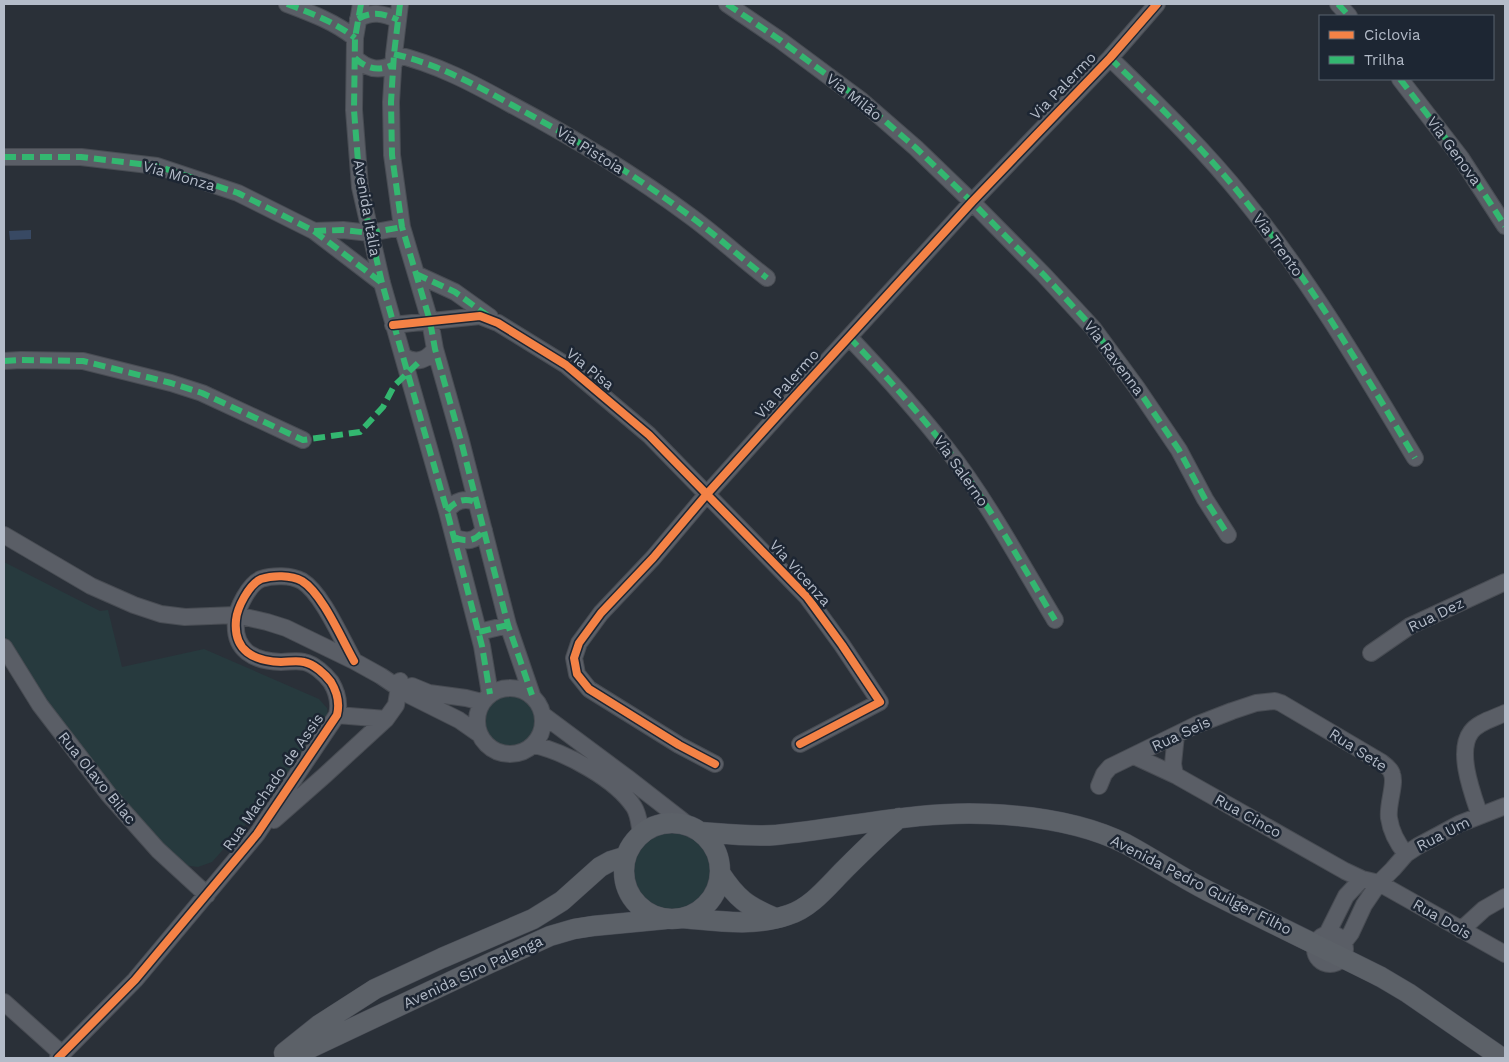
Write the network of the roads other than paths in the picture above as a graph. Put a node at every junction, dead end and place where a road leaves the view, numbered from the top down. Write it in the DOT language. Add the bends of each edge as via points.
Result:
graph roads {
  1 [pos="287,4"];
  2 [pos="400,4"];
  3 [pos="727,4"];
  4 [pos="1157,4"];
  5 [pos="1338,4"];
  6 [pos="359,11"];
  7 [pos="1347,15"];
  8 [pos="398,20"];
  9 [pos="355,38"];
  10 [pos="355,58"];
  11 [pos="1110,58"];
  12 [pos="394,59"];
  13 [pos="1401,80"];
  14 [pos="4,157"];
  15 [pos="972,202"];
  16 [pos="402,226"];
  17 [pos="1505,226"];
  18 [pos="314,231"];
  19 [pos="370,233"];
  20 [pos="416,274"];
  21 [pos="767,278"];
  22 [pos="382,283"];
  23 [pos="430,320"];
  24 [pos="498,323"];
  25 [pos="393,325"];
  26 [pos="849,337"];
  27 [pos="435,348"];
  28 [pos="404,357"];
  29 [pos="4,361"];
  30 [pos="303,440"];
  31 [pos="1415,458"];
  32 [pos="707,494"];
  33 [pos="477,503"];
  34 [pos="448,511"];
  35 [pos="484,530"];
  36 [pos="4,535"];
  37 [pos="1228,535"];
  38 [pos="454,537"];
  39 [pos="1505,582"];
  40 [pos="236,615"];
  41 [pos="1055,620"];
  42 [pos="508,625"];
  43 [pos="479,632"];
  44 [pos="4,647"];
  45 [pos="1370,653"];
  46 [pos="354,660"];
  47 [pos="399,684"];
  48 [pos="532,695"];
  49 [pos="486,698"];
  50 [pos="1275,702"];
  51 [pos="1505,713"];
  52 [pos="338,715"];
  53 [pos="543,715"];
  54 [pos="386,719"];
  55 [pos="479,734"];
  56 [pos="1176,735"];
  57 [pos="800,744"];
  58 [pos="534,745"];
  59 [pos="1134,756"];
  60 [pos="715,764"];
  61 [pos="1175,775"];
  62 [pos="1099,786"];
  63 [pos="1505,806"];
  64 [pos="1480,816"];
  65 [pos="899,818"];
  66 [pos="694,828"];
  67 [pos="640,833"];
  68 [pos="258,834"];
  69 [pos="1406,854"];
  70 [pos="624,857"];
  71 [pos="720,873"];
  72 [pos="1362,879"];
  73 [pos="1379,882"];
  74 [pos="207,895"];
  75 [pos="1505,897"];
  76 [pos="674,918"];
  77 [pos="777,919"];
  78 [pos="1461,930"];
  79 [pos="1331,948"];
  80 [pos="1505,954"];
  81 [pos="4,1002"];
  82 [pos="354,1002"];
  83 [pos="365,1022"];
  84 [pos="60,1056"];
  85 [pos="277,1058"];
  86 [pos="289,1058"];
  87 [pos="1502,1058"];
  1 -- 9 [label="street" via="328,20"];
  2 -- 8 [label="street"];
  3 -- 15 [label="street, Via Milão" via="862,101"];
  4 -- 11 [label="street, Via Palermo"];
  5 -- 7 [label="street"];
  6 -- 8 [label="street, Avenida Itália" via="385,14"];
  6 -- 9 [label="street, Avenida Itália"];
  8 -- 12 [label="street"];
  9 -- 10 [label="street, Avenida Itália"];
  10 -- 12 [label="street" via="370,68 380,69"];
  10 -- 19 [label="street, Avenida Itália" via="356,146 360,187"];
  11 -- 15 [label="street, Via Palermo"];
  11 -- 31 [label="street, Via Trento" via="1176,122 1243,198 1326,312"];
  12 -- 16 [label="street" via="392,155"];
  12 -- 21 [label="street, Via Pistoia" via="418,60 466,80 603,156 691,216"];
  13 -- 17 [label="street, Via Genova" via="1461,158"];
  14 -- 18 [label="street, Via Monza" via="81,157 157,166 238,193"];
  15 -- 26 [label="street, Via Palermo"];
  15 -- 37 [label="street, Via Ravenna" via="1093,328 1179,450"];
  16 -- 19 [label="street, Via Monza"];
  16 -- 20 [label="street"];
  18 -- 19 [label="street, Via Monza"];
  18 -- 22 [label="street, Via Monza"];
  19 -- 22 [label="street, Avenida Itália"];
  20 -- 23 [label="street"];
  20 -- 24 [label="street, Via Pisa" via="455,292"];
  22 -- 25 [label="street, Avenida Itália"];
  23 -- 24 [label="street, Via Pisa" via="480,316"];
  23 -- 25 [label="street"];
  23 -- 27 [label="street"];
  24 -- 32 [label="street, Via Pisa" via="566,365 649,435"];
  25 -- 28 [label="street, Avenida Itália"];
  26 -- 32 [label="street, Via Palermo"];
  26 -- 41 [label="street, Via Salerno" via="898,388 948,450 984,502"];
  27 -- 28 [label="street" via="431,355 421,360"];
  27 -- 33 [label="street"];
  28 -- 34 [label="street, Avenida Itália"];
  29 -- 30 [label="street" via="83,361 171,382"];
  32 -- 57 [label="street, Via Vicenza" via="807,597 880,702"];
  32 -- 60 [label="street, Via Palermo" via="601,613 579,643 574,658 577,674 589,689"];
  33 -- 34 [label="street" via="461,500"];
  33 -- 35 [label="street"];
  34 -- 38 [label="street, Avenida Itália"];
  35 -- 38 [label="street" via="471,540"];
  35 -- 42 [label="street"];
  36 -- 40 [label="street" via="91,586 134,605 185,618"];
  38 -- 43 [label="street, Avenida Itália"];
  39 -- 45 [label="street, Rua Dez" via="1410,626"];
  40 -- 46 [label="street" via="286,628"];
  40 -- 46 [label="street" via="242,600 259,580 282,577 300,580 322,604"];
  40 -- 52 [label="street, Rua Machado de Assis" via="235,634 246,651 261,659 306,662 328,678 339,703"];
  42 -- 43 [label="street"];
  42 -- 48 [label="street"];
  43 -- 49 [label="street, Avenida Itália"];
  44 -- 74 [label="street, Rua Olavo Bilac" via="40,705 109,795 158,850"];
  46 -- 47 [label="street"];
  47 -- 49 [label="street" via="429,693"];
  47 -- 54 [label="street" via="396,705"];
  47 -- 55 [label="street" via="410,695 447,713"];
  48 -- 49 [label="street" via="511,687 500,689"];
  48 -- 53 [label="street"];
  49 -- 55 [label="street" via="478,712"];
  50 -- 56 [label="street, Rua Seis" via="1256,703"];
  50 -- 69 [label="street, Rua Sete" via="1389,768 1393,781 1388,816 1391,830"];
  51 -- 64 [label="street" via="1472,730 1467,741 1467,774"];
  52 -- 54 [label="street"];
  52 -- 68 [label="street, Rua Machado de Assis"];
  53 -- 58 [label="street" via="544,726"];
  53 -- 66 [label="street"];
  54 -- 68 [label="street"];
  55 -- 58 [label="street" via="493,750 503,754 525,751"];
  56 -- 59 [label="street, Rua Seis"];
  56 -- 61 [label="street"];
  58 -- 67 [label="street" via="570,757 612,785 635,808"];
  59 -- 61 [label="street, Rua Cinco"];
  59 -- 62 [label="street, Rua Seis" via="1110,767"];
  61 -- 72 [label="street, Rua Cinco"];
  63 -- 64 [label="street, Rua Um"];
  64 -- 69 [label="street, Rua Um"];
  65 -- 66 [label="main road, Avenida Pedro Guilger Filho" via="775,835"];
  65 -- 77 [label="main road" via="815,898 790,915"];
  65 -- 79 [label="main road, Avenida Pedro Guilger Filho" via="990,814 1034,817 1092,830 1125,844 1257,916"];
  66 -- 67 [label="main road, Avenida Pedro Guilger Filho" via="671,822 655,825"];
  66 -- 71 [label="main road" via="712,843"];
  67 -- 70 [label="main road"];
  68 -- 74 [label="street, Rua Machado de Assis"];
  69 -- 73 [label="street, Rua Um"];
  70 -- 76 [label="main road" via="623,876 637,905 650,914"];
  70 -- 82 [label="main road, Avenida Siro Palenga" via="600,867 562,901 539,915 375,989"];
  71 -- 76 [label="main road" via="717,889 709,902 697,912"];
  71 -- 77 [label="main road" via="748,906"];
  72 -- 73 [label="street"];
  72 -- 79 [label="street" via="1346,896"];
  73 -- 78 [label="street, Rua Dois"];
  73 -- 79 [label="street, Rua Um" via="1351,933"];
  74 -- 84 [label="street, Rua Machado de Assis" via="135,980"];
  75 -- 78 [label="street" via="1484,909"];
  76 -- 77 [label="main road, Avenida Siro Palenga" via="745,922"];
  76 -- 83 [label="main road, Avenida Siro Palenga" via="593,926 550,936"];
  78 -- 80 [label="street, Rua Dois"];
  79 -- 87 [label="main road, Avenida Pedro Guilger Filho" via="1380,984 1406,992"];
  81 -- 84 [label="street"];
  82 -- 83 [label="main road"];
  82 -- 85 [label="main road, Avenida Siro Palenga"];
  83 -- 86 [label="main road, Avenida Siro Palenga"];
}
